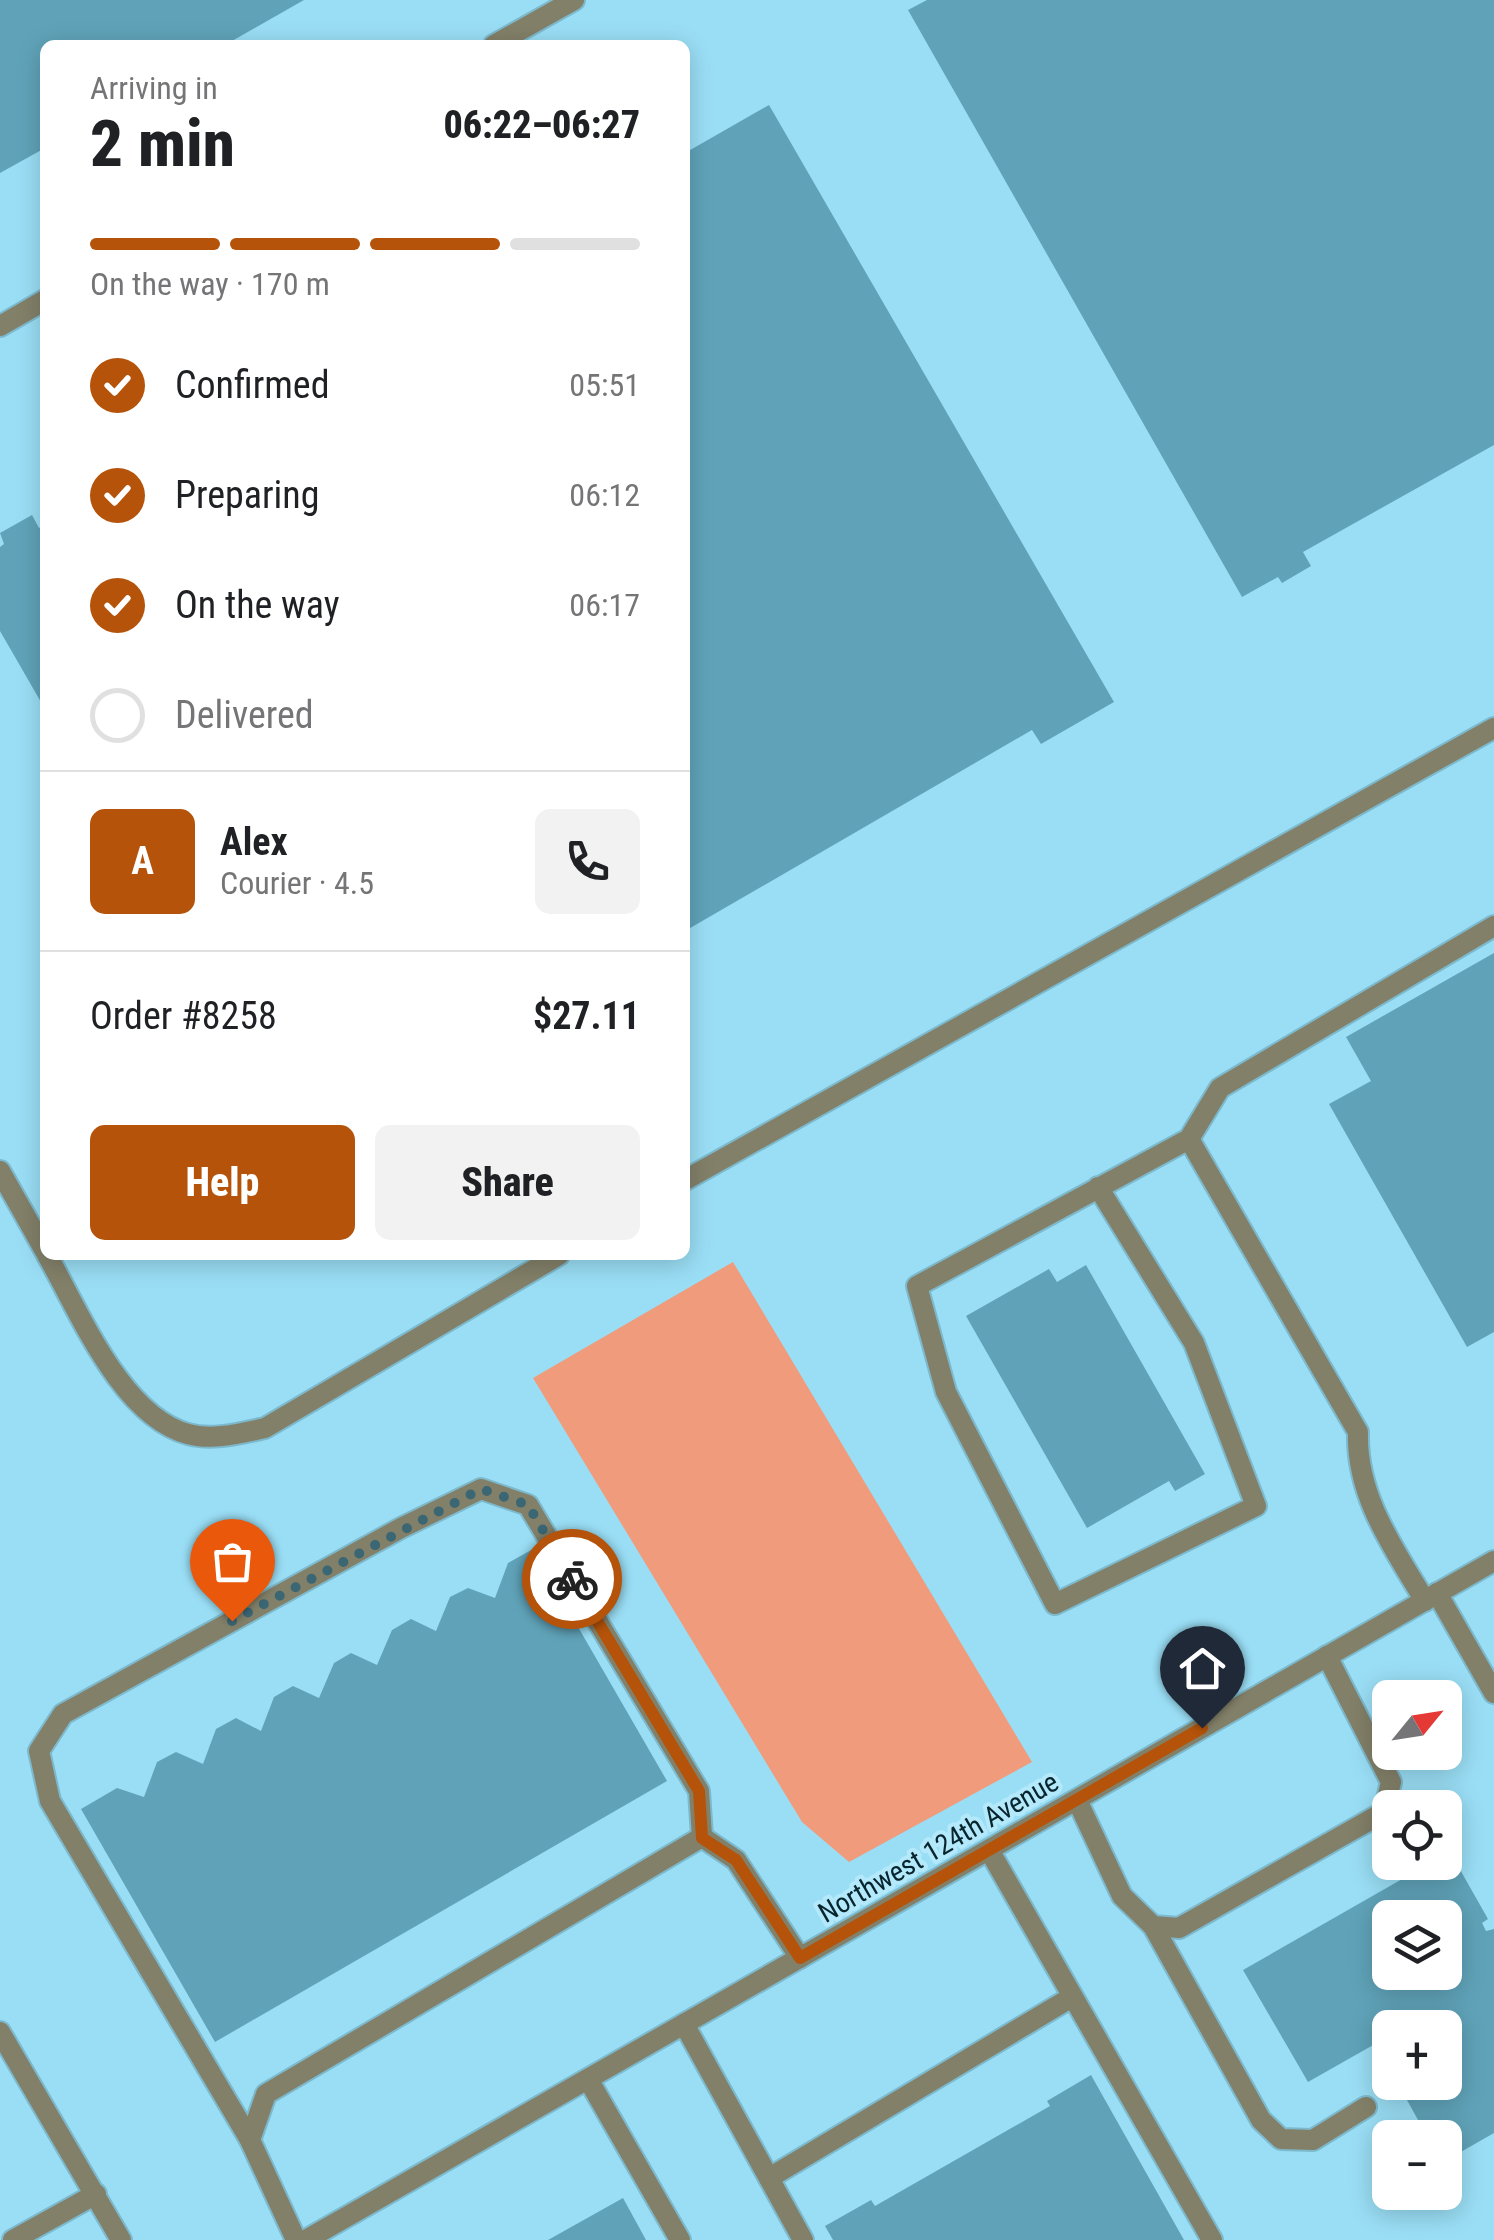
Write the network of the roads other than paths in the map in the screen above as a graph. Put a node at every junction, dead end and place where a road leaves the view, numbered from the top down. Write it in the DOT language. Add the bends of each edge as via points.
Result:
graph roads {
  1 [pos="574,0"];
  2 [pos="503,40"];
  3 [pos="40,303"];
  4 [pos="0,326"];
  5 [pos="1494,728"];
  6 [pos="1494,926"];
  7 [pos="1189,1139"];
  8 [pos="0,1171"];
  9 [pos="690,1177"];
  10 [pos="1098,1187"];
  11 [pos="40,1242"];
  12 [pos="50,1260"];
  13 [pos="551,1260"];
  14 [pos="1494,1561"];
  15 [pos="1431,1597"];
  16 [pos="1328,1656"];
  17 [pos="1494,1692"];
  18 [pos="1077,1800"];
  19 [pos="702,1838"];
  20 [pos="989,1850"];
  21 [pos="1153,1926"];
  22 [pos="800,1958"];
  23 [pos="1072,1998"];
  24 [pos="684,2024"];
  25 [pos="0,2032"];
  26 [pos="588,2079"];
  27 [pos="1366,2108"];
  28 [pos="250,2140"];
  29 [pos="769,2178"];
  30 [pos="96,2194"];
  31 [pos="13,2240"];
  32 [pos="121,2240"];
  33 [pos="296,2240"];
  34 [pos="306,2240"];
  35 [pos="680,2240"];
  36 [pos="803,2240"];
  37 [pos="1212,2240"];
  1 -- 2 [label="street"];
  3 -- 4 [label="street"];
  5 -- 9 [label="street"];
  6 -- 7 [label="street" via="1220,1088"];
  7 -- 10 [label="street"];
  7 -- 15 [label="street" via="1358,1432 1357,1465 1375,1516"];
  8 -- 11 [label="street"];
  10 -- 10 [label="street" via="917,1286 946,1392 1055,1604 1256,1506 1194,1343"];
  12 -- 13 [label="street" via="112,1370 151,1417 189,1435 227,1436 265,1428"];
  14 -- 15 [label="street, Northwest 124th Avenue"];
  15 -- 16 [label="street, Northwest 124th Avenue"];
  15 -- 17 [label="street"];
  16 -- 18 [label="street, Northwest 124th Avenue"];
  16 -- 21 [label="street" via="1391,1782 1384,1812 1179,1928"];
  18 -- 20 [label="street, Northwest 124th Avenue"];
  18 -- 21 [label="street" via="1122,1896"];
  19 -- 22 [label="street" via="736,1860"];
  19 -- 28 [label="street" via="266,2094"];
  19 -- 28 [label="street" via="699,1791 528,1505 481,1489 63,1714 40,1751 50,1800"];
  20 -- 22 [label="street, Northwest 124th Avenue"];
  20 -- 23 [label="street"];
  21 -- 27 [label="street" via="1262,2120 1281,2140 1313,2140"];
  22 -- 24 [label="street, Northwest 124th Avenue"];
  23 -- 29 [label="street"];
  23 -- 37 [label="street"];
  24 -- 26 [label="street, Northwest 124th Avenue"];
  24 -- 29 [label="street"];
  25 -- 30 [label="street"];
  26 -- 34 [label="street, Northwest 124th Avenue"];
  26 -- 35 [label="street"];
  28 -- 33 [label="street"];
  29 -- 36 [label="street"];
  30 -- 31 [label="street"];
  30 -- 32 [label="street"];
}
